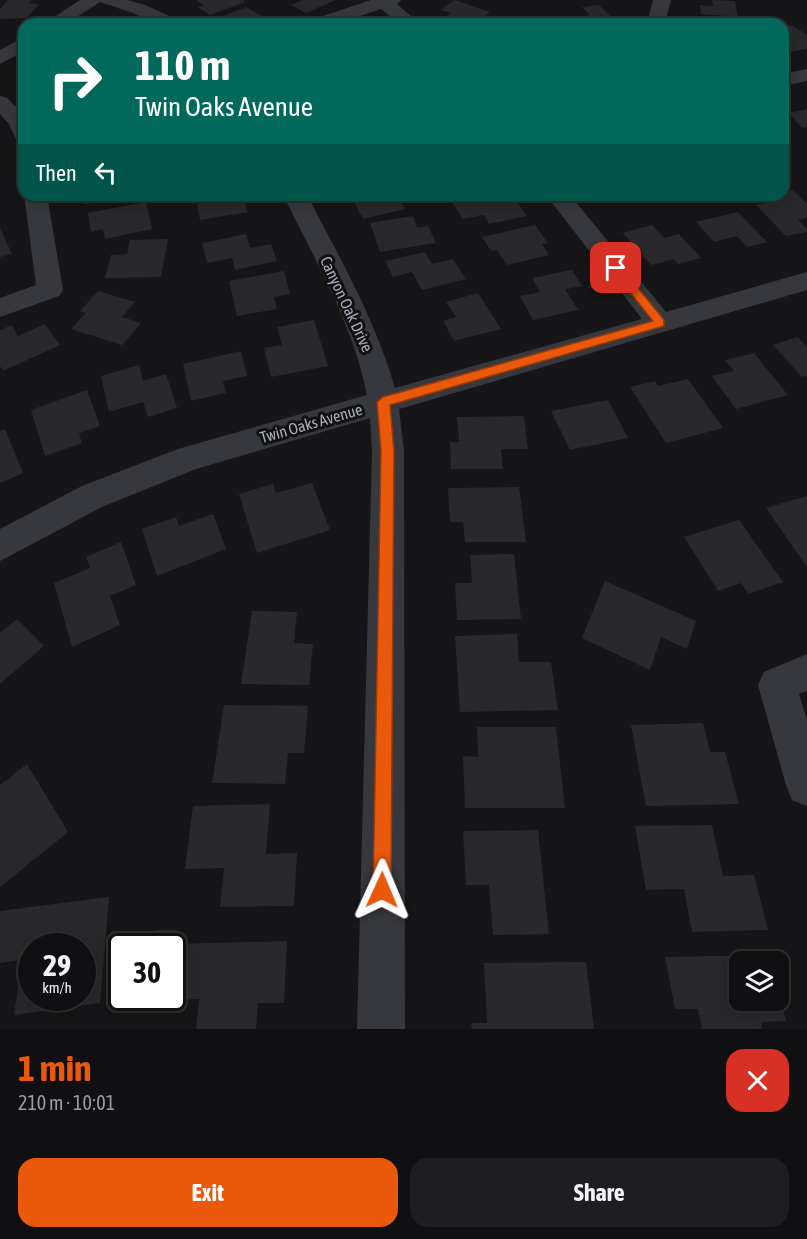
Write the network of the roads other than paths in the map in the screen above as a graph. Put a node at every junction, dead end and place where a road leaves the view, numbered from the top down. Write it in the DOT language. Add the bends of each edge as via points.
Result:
graph roads {
  1 [pos="92,0"];
  2 [pos="107,0"];
  3 [pos="662,0"];
  4 [pos="385,1"];
  5 [pos="63,18"];
  6 [pos="158,18"];
  7 [pos="335,18"];
  8 [pos="404,18"];
  9 [pos="659,18"];
  10 [pos="18,47"];
  11 [pos="0,58"];
  12 [pos="807,75"];
  13 [pos="789,79"];
  14 [pos="0,102"];
  15 [pos="18,121"];
  16 [pos="36,201"];
  17 [pos="298,201"];
  18 [pos="563,201"];
  19 [pos="807,281"];
  20 [pos="0,309"];
  21 [pos="660,323"];
  22 [pos="383,402"];
  23 [pos="0,546"];
  24 [pos="807,672"];
  25 [pos="807,785"];
  26 [pos="381,1029"];
  1 -- 5 [label="street"];
  2 -- 6 [label="street"];
  3 -- 9 [label="street"];
  4 -- 7 [label="street"];
  4 -- 8 [label="street"];
  10 -- 11 [label="street"];
  12 -- 13 [label="street"];
  14 -- 15 [label="street"];
  16 -- 20 [label="street" via="50,290"];
  17 -- 22 [label="street, Canyon Oak Drive" via="362,330"];
  18 -- 21 [label="street"];
  19 -- 21 [label="street, Twin Oaks Avenue"];
  21 -- 22 [label="street, Twin Oaks Avenue"];
  22 -- 23 [label="street, Twin Oaks Avenue" via="159,469 93,496"];
  22 -- 26 [label="street, Canyon Oak Drive" via="388,451"];
  24 -- 25 [label="street" via="777,685"];
}
